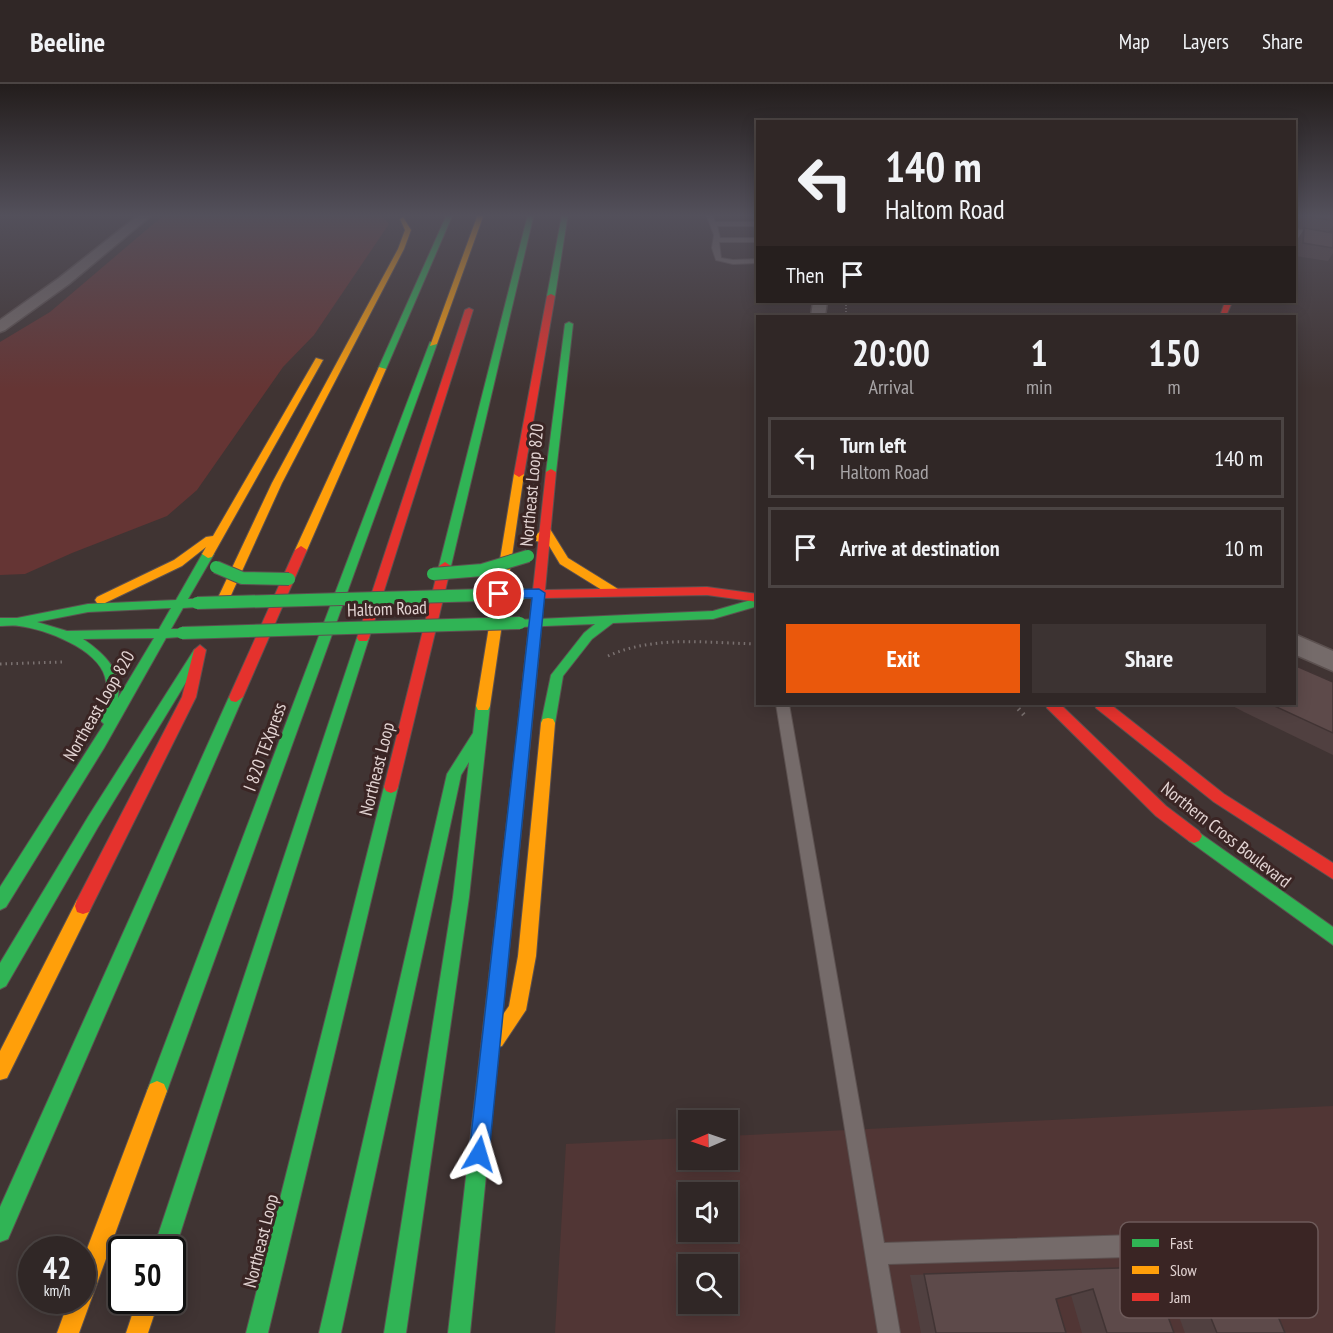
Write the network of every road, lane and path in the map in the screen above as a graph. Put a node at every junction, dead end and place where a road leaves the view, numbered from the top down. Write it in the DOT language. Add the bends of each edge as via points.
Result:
graph roads {
  1 [pos="75,272"];
  2 [pos="389,272"];
  3 [pos="424,272"];
  4 [pos="460,272"];
  5 [pos="517,272"];
  6 [pos="555,272"];
  7 [pos="472,301"];
  8 [pos="571,307"];
  9 [pos="0,327"];
  10 [pos="325,349"];
  11 [pos="221,531"];
  12 [pos="546,531"];
  13 [pos="210,550"];
  14 [pos="334,578"];
  15 [pos="300,579"];
  16 [pos="614,592"];
  17 [pos="539,593"];
  18 [pos="756,600"];
  19 [pos="756,601"];
  20 [pos="180,603"];
  21 [pos="88,608"];
  22 [pos="609,620"];
  23 [pos="0,622"];
  24 [pos="17,622"];
  25 [pos="534,623"];
  26 [pos="162,633"];
  27 [pos="67,636"];
  28 [pos="756,644"];
  29 [pos="1296,644"];
  30 [pos="200,650"];
  31 [pos="604,659"];
  32 [pos="1333,662"];
  33 [pos="0,664"];
  34 [pos="68,664"];
  35 [pos="782,705"];
  36 [pos="1053,705"];
  37 [pos="1102,705"];
  38 [pos="478,737"];
  39 [pos="99,744"];
  40 [pos="1333,872"];
  41 [pos="0,902"];
  42 [pos="1333,937"];
  43 [pos="0,980"];
  44 [pos="492,1043"];
  45 [pos="0,1071"];
  46 [pos="0,1231"];
  47 [pos="169,1236"];
  48 [pos="1120,1246"];
  49 [pos="876,1254"];
  50 [pos="96,1255"];
  51 [pos="75,1314"];
  52 [pos="143,1314"];
  53 [pos="68,1333"];
  54 [pos="137,1333"];
  55 [pos="257,1333"];
  56 [pos="330,1333"];
  57 [pos="394,1333"];
  58 [pos="459,1333"];
  59 [pos="889,1333"];
  1 -- 9 [label="street"];
  2 -- 30 [label="main road" via="277,483"];
  3 -- 46 [label="main road"];
  4 -- 50 [label="main road, I 820 TEXpress"];
  5 -- 55 [label="main road, Northeast Loop"];
  6 -- 38 [label="main road"];
  7 -- 47 [label="main road"];
  8 -- 12 [label="main road, Northeast Loop 820"];
  10 -- 11 [label="main road, Northeast Loop 820"];
  11 -- 13 [label="main road, Northeast Loop 820"];
  11 -- 21 [label="main road" via="178,563"];
  12 -- 14 [label="main road, bridge" via="528,556 491,569"];
  12 -- 16 [label="main road" via="564,561"];
  12 -- 17 [label="main road, Northeast Loop 820"];
  13 -- 15 [label="main road, bridge" via="216,567 229,576"];
  13 -- 20 [label="main road, Northeast Loop 820"];
  16 -- 17 [label="main road, Haltom Road"];
  16 -- 18 [label="main road, Haltom Road" via="707,591"];
  17 -- 20 [label="main road, Haltom Road, bridge"];
  17 -- 25 [label="main road, Northeast Loop 820"];
  19 -- 22 [label="main road, Haltom Road" via="713,615"];
  20 -- 21 [label="main road, Haltom Road"];
  20 -- 26 [label="main road, Northeast Loop 820"];
  21 -- 24 [label="main road, Haltom Road"];
  22 -- 25 [label="main road, Haltom Road"];
  22 -- 44 [label="main road" via="588,636 557,675 549,707 527,956 518,1010"];
  23 -- 24 [label="main road, Haltom Road"];
  24 -- 27 [label="main road, Haltom Road"];
  25 -- 26 [label="main road, Haltom Road, bridge"];
  25 -- 44 [label="main road, Northeast Loop 820"];
  26 -- 27 [label="main road, Haltom Road"];
  26 -- 39 [label="main road, Northeast Loop 820"];
  27 -- 39 [label="main road" via="103,662 114,680 113,699"];
  28 -- 31 [label="path" via="655,643 620,650"];
  29 -- 32 [label="street"];
  30 -- 43 [label="main road"];
  30 -- 45 [label="main road" via="189,698"];
  33 -- 34 [label="path"];
  35 -- 49 [label="lane"];
  36 -- 42 [label="main road, Northern Cross Boulevard" via="1161,811"];
  37 -- 40 [label="main road, Northern Cross Boulevard" via="1219,798"];
  38 -- 56 [label="main road" via="454,774"];
  38 -- 57 [label="main road" via="461,897"];
  39 -- 41 [label="main road, Northeast Loop 820"];
  44 -- 58 [label="main road, Northeast Loop 820"];
  48 -- 49 [label="lane"];
  49 -- 59 [label="lane"];
  51 -- 53 [label="main road"];
  52 -- 54 [label="main road"];
}
